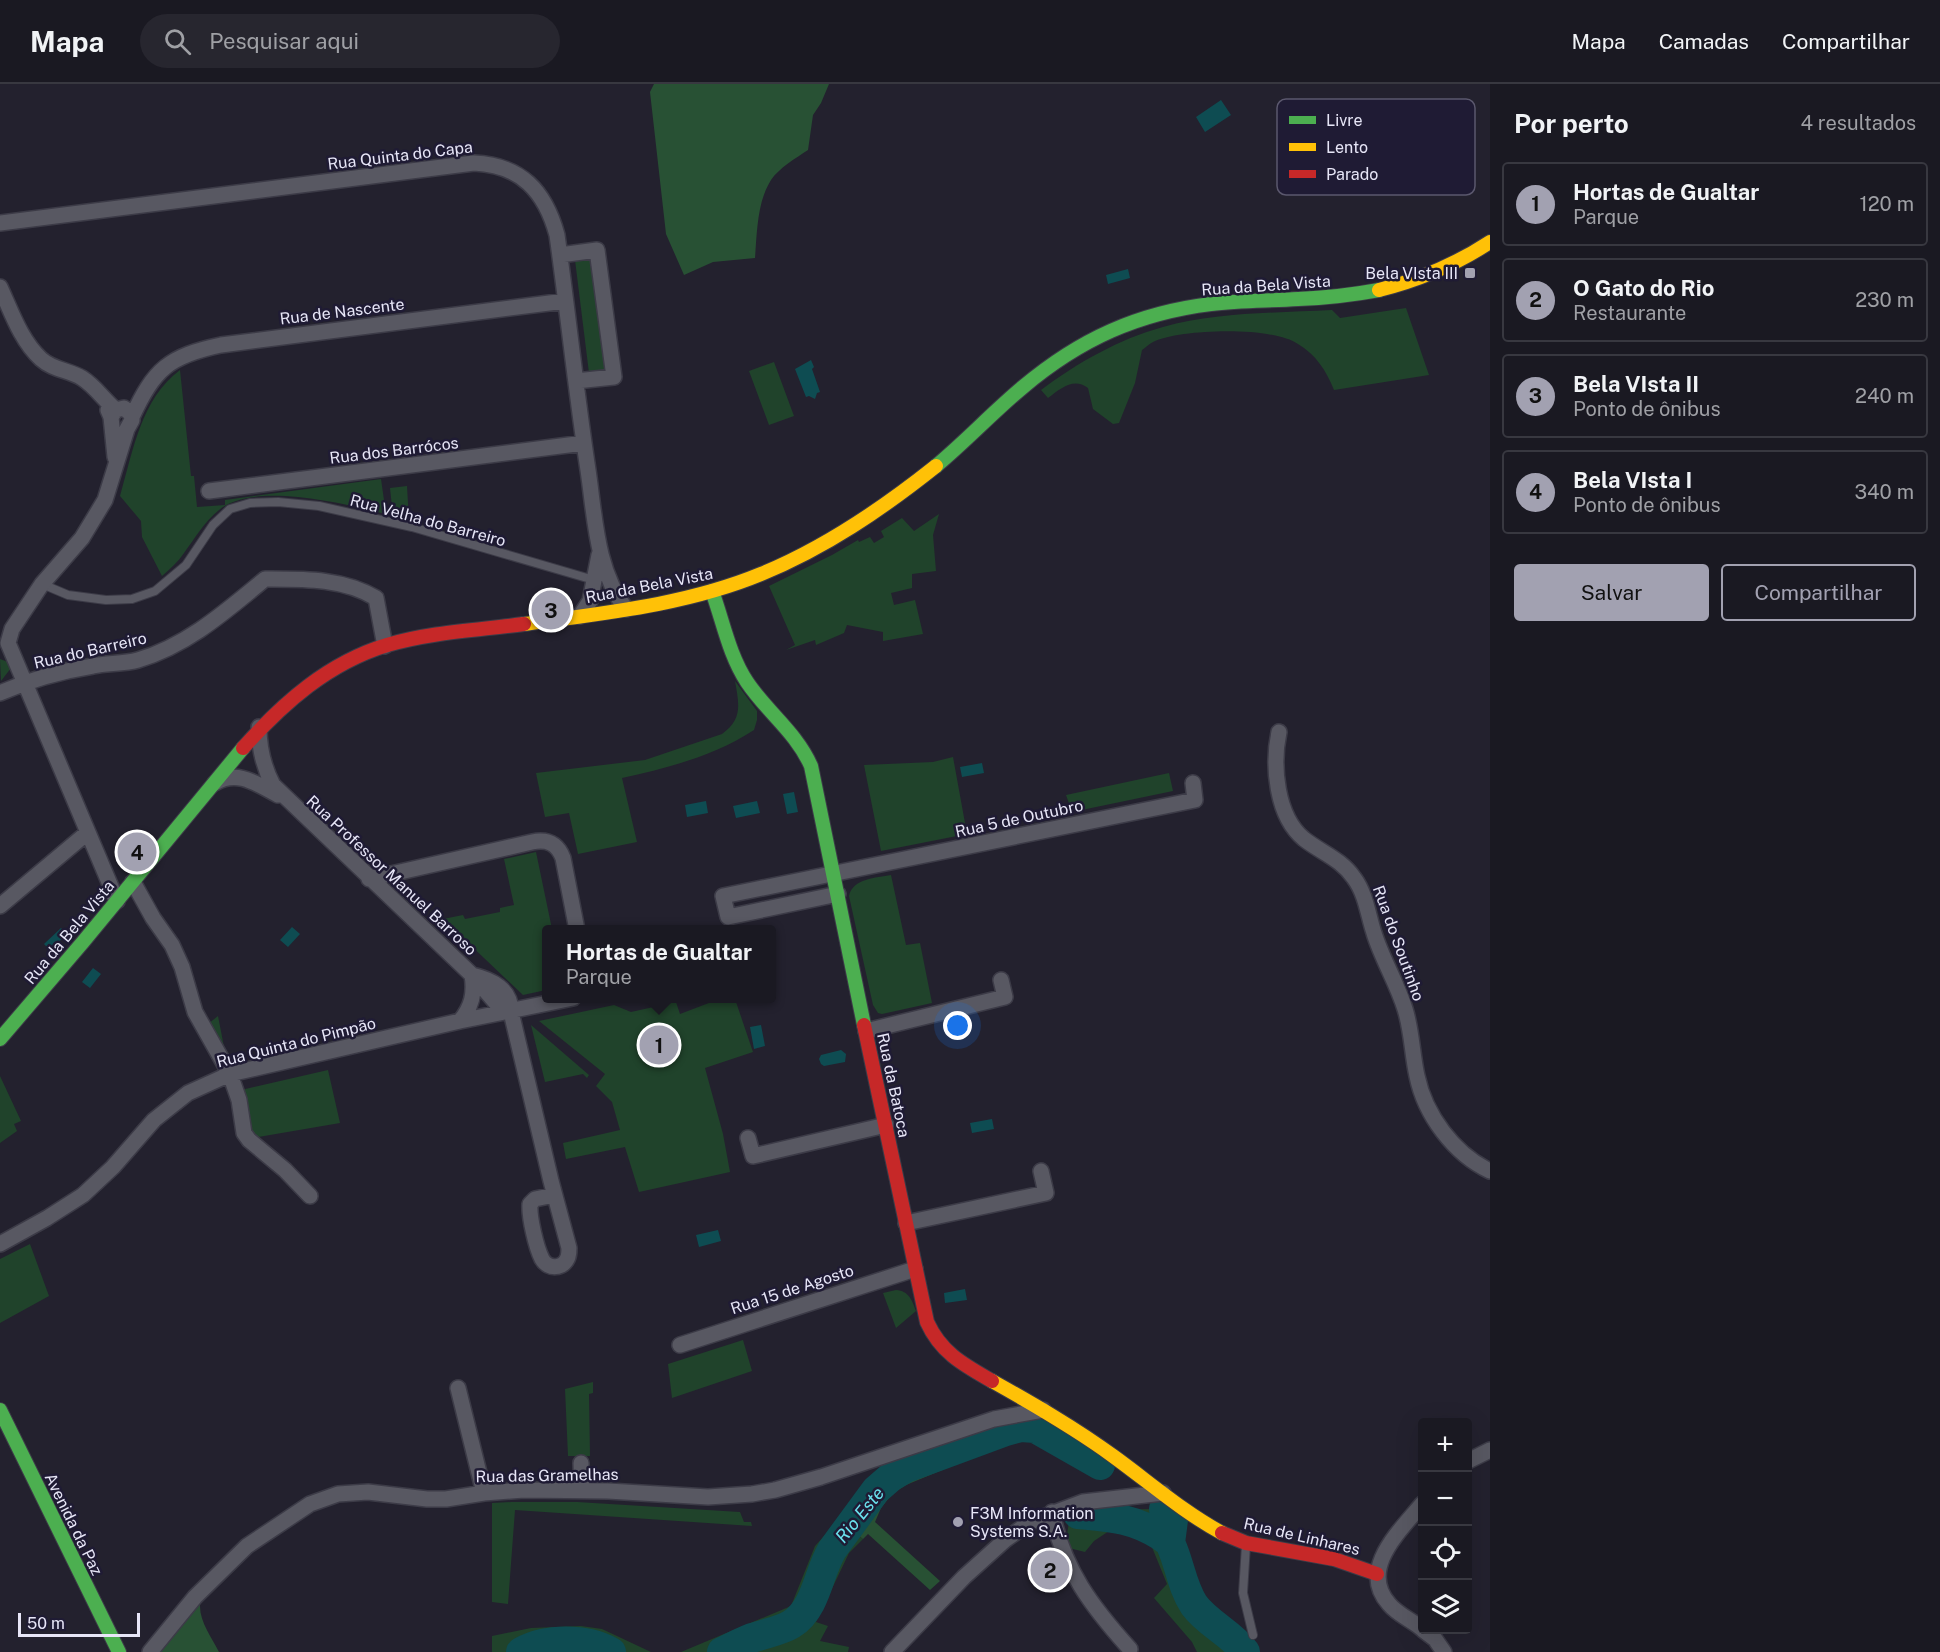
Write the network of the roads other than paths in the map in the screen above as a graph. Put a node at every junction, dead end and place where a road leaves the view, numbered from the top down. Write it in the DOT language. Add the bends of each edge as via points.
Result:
graph roads {
  1 [pos="0,223"];
  2 [pos="1490,242"];
  3 [pos="560,255"];
  4 [pos="0,287"];
  5 [pos="565,301"];
  6 [pos="576,381"];
  7 [pos="118,415"];
  8 [pos="584,443"];
  9 [pos="209,491"];
  10 [pos="600,552"];
  11 [pos="595,580"];
  12 [pos="42,584"];
  13 [pos="712,591"];
  14 [pos="626,609"];
  15 [pos="580,616"];
  16 [pos="4,645"];
  17 [pos="385,646"];
  18 [pos="25,684"];
  19 [pos="0,693"];
  20 [pos="260,727"];
  21 [pos="1280,732"];
  22 [pos="1193,783"];
  23 [pos="209,787"];
  24 [pos="288,801"];
  25 [pos="87,833"];
  26 [pos="833,874"];
  27 [pos="369,879"];
  28 [pos="133,882"];
  29 [pos="838,894"];
  30 [pos="117,901"];
  31 [pos="1,904"];
  32 [pos="576,925"];
  33 [pos="472,975"];
  34 [pos="1001,980"];
  35 [pos="554,1003"];
  36 [pos="512,1012"];
  37 [pos="460,1021"];
  38 [pos="866,1031"];
  39 [pos="0,1039"];
  40 [pos="230,1074"];
  41 [pos="886,1125"];
  42 [pos="748,1138"];
  43 [pos="1041,1171"];
  44 [pos="1490,1171"];
  45 [pos="554,1195"];
  46 [pos="310,1196"];
  47 [pos="906,1223"];
  48 [pos="0,1244"];
  49 [pos="915,1269"];
  50 [pos="680,1345"];
  51 [pos="458,1388"];
  52 [pos="1005,1390"];
  53 [pos="0,1410"];
  54 [pos="1043,1410"];
  55 [pos="994,1419"];
  56 [pos="1490,1450"];
  57 [pos="1472,1459"];
  58 [pos="582,1463"];
  59 [pos="582,1491"];
  60 [pos="484,1492"];
  61 [pos="1163,1492"];
  62 [pos="1418,1509"];
  63 [pos="1052,1512"];
  64 [pos="1246,1544"];
  65 [pos="1377,1574"];
  66 [pos="1418,1625"];
  67 [pos="1429,1634"];
  68 [pos="1253,1635"];
  69 [pos="1130,1649"];
  70 [pos="119,1652"];
  71 [pos="150,1652"];
  72 [pos="892,1652"];
  73 [pos="1444,1652"];
  1 -- 3 [label="street, Rua Quinta do Capa" via="487,163 517,174 538,192 553,219"];
  2 -- 13 [label="main road, Rua da Bela Vista" via="1442,270 1379,291 1328,298 1211,303 1160,313 1087,341 1022,386 936,467 869,516 791,561"];
  3 -- 5 [label="street, Rua Quinta do Capa"];
  3 -- 6 [label="street" via="597,250 614,377"];
  4 -- 7 [label="street" via="39,358 89,383"];
  5 -- 6 [label="street, Rua Quinta do Capa"];
  5 -- 7 [label="street, Rua de Nascente" via="193,351 154,377 142,396"];
  6 -- 8 [label="street, Rua Quinta do Capa"];
  7 -- 12 [label="street" via="115,463 105,501 82,538"];
  8 -- 9 [label="street, Rua dos Barrócos"];
  8 -- 10 [label="street, Rua Quinta do Capa"];
  10 -- 11 [label="street"];
  10 -- 14 [label="street" via="610,584"];
  11 -- 12 [label="lane, Rua Velha do Barreiro" via="412,526 319,506 278,502 250,503 230,509 213,525 186,565 155,591 132,599 68,595"];
  11 -- 15 [label="street" via="590,601"];
  12 -- 16 [label="street"];
  13 -- 14 [label="main road, Rua da Bela Vista"];
  13 -- 26 [label="main road, Rua da Batoca" via="743,676 807,755"];
  14 -- 15 [label="main road, Rua da Bela Vista"];
  15 -- 17 [label="main road, Rua da Bela Vista" via="448,633"];
  16 -- 18 [label="street, Rua do Barreiro"];
  17 -- 18 [label="street, Rua do Barreiro" via="376,598 361,589 313,579 265,579 215,620 161,652"];
  17 -- 20 [label="main road, Rua da Bela Vista" via="319,678"];
  18 -- 19 [label="street"];
  18 -- 25 [label="street, Rua do Barreiro"];
  20 -- 23 [label="main road, Rua da Bela Vista"];
  20 -- 24 [label="street" via="264,769"];
  21 -- 44 [label="street, Rua do Soutinho" via="1276,756 1279,784 1292,825 1304,838 1334,856 1358,884 1381,953 1406,1010 1422,1095 1443,1131"];
  22 -- 26 [label="street, Rua 5 de Outubro" via="1195,800"];
  23 -- 24 [label="street" via="231,776 245,778"];
  23 -- 28 [label="main road, Rua da Bela Vista"];
  24 -- 27 [label="street, Rua Professor Manuel Barroso"];
  25 -- 30 [label="street, Rua do Barreiro"];
  25 -- 31 [label="street"];
  26 -- 29 [label="main road, Rua da Batoca"];
  26 -- 29 [label="street" via="723,896 728,917"];
  27 -- 32 [label="street" via="532,842 552,842 562,858"];
  27 -- 33 [label="street, Rua Professor Manuel Barroso"];
  28 -- 30 [label="main road, Rua da Bela Vista"];
  28 -- 40 [label="street" via="172,945 195,1012"];
  29 -- 38 [label="main road, Rua da Batoca"];
  30 -- 39 [label="main road, Rua da Bela Vista"];
  33 -- 36 [label="street, Rua Professor Manuel Barroso" via="497,1004"];
  33 -- 37 [label="street, Rua Professor Manuel Barroso" via="472,1002"];
  34 -- 38 [label="street" via="1005,997"];
  35 -- 36 [label="street, Rua Quinta do Pimpão"];
  36 -- 37 [label="street, Rua Quinta do Pimpão"];
  36 -- 45 [label="street"];
  37 -- 40 [label="street, Rua Quinta do Pimpão"];
  38 -- 41 [label="main road, Rua da Batoca"];
  40 -- 46 [label="street" via="244,1133"];
  40 -- 48 [label="street, Rua Quinta do Pimpão" via="188,1093 154,1119 83,1195"];
  41 -- 42 [label="street" via="753,1156"];
  41 -- 47 [label="main road, Rua da Batoca"];
  43 -- 47 [label="street" via="1046,1193"];
  47 -- 49 [label="main road, Rua da Batoca"];
  49 -- 50 [label="street, Rua 15 de Agosto"];
  49 -- 52 [label="main road, Rua da Batoca" via="934,1338 957,1361"];
  51 -- 60 [label="street"];
  52 -- 54 [label="main road, Rua da Batoca"];
  52 -- 55 [label="street" via="1004,1403"];
  53 -- 70 [label="main road, Avenida da Paz"];
  54 -- 55 [label="street, Rua das Gramelhas"];
  54 -- 61 [label="main road, Rua da Batoca"];
  55 -- 59 [label="street, Rua das Gramelhas" via="821,1477 763,1492 708,1497"];
  56 -- 57 [label="street"];
  58 -- 59 [label="street"];
  59 -- 60 [label="street, Rua das Gramelhas"];
  60 -- 71 [label="street, Rua das Gramelhas" via="427,1498 352,1492 310,1504 262,1534 225,1566"];
  61 -- 63 [label="street" via="1083,1502"];
  61 -- 64 [label="main road, Rua de Linhares" via="1202,1522"];
  62 -- 65 [label="street" via="1389,1546"];
  63 -- 69 [label="street" via="1063,1553 1082,1590"];
  63 -- 72 [label="street" via="1005,1540"];
  64 -- 65 [label="main road, Rua de Linhares" via="1334,1559"];
  64 -- 68 [label="lane" via="1243,1593"];
  65 -- 66 [label="street" via="1389,1605"];
  67 -- 73 [label="street"];
}
